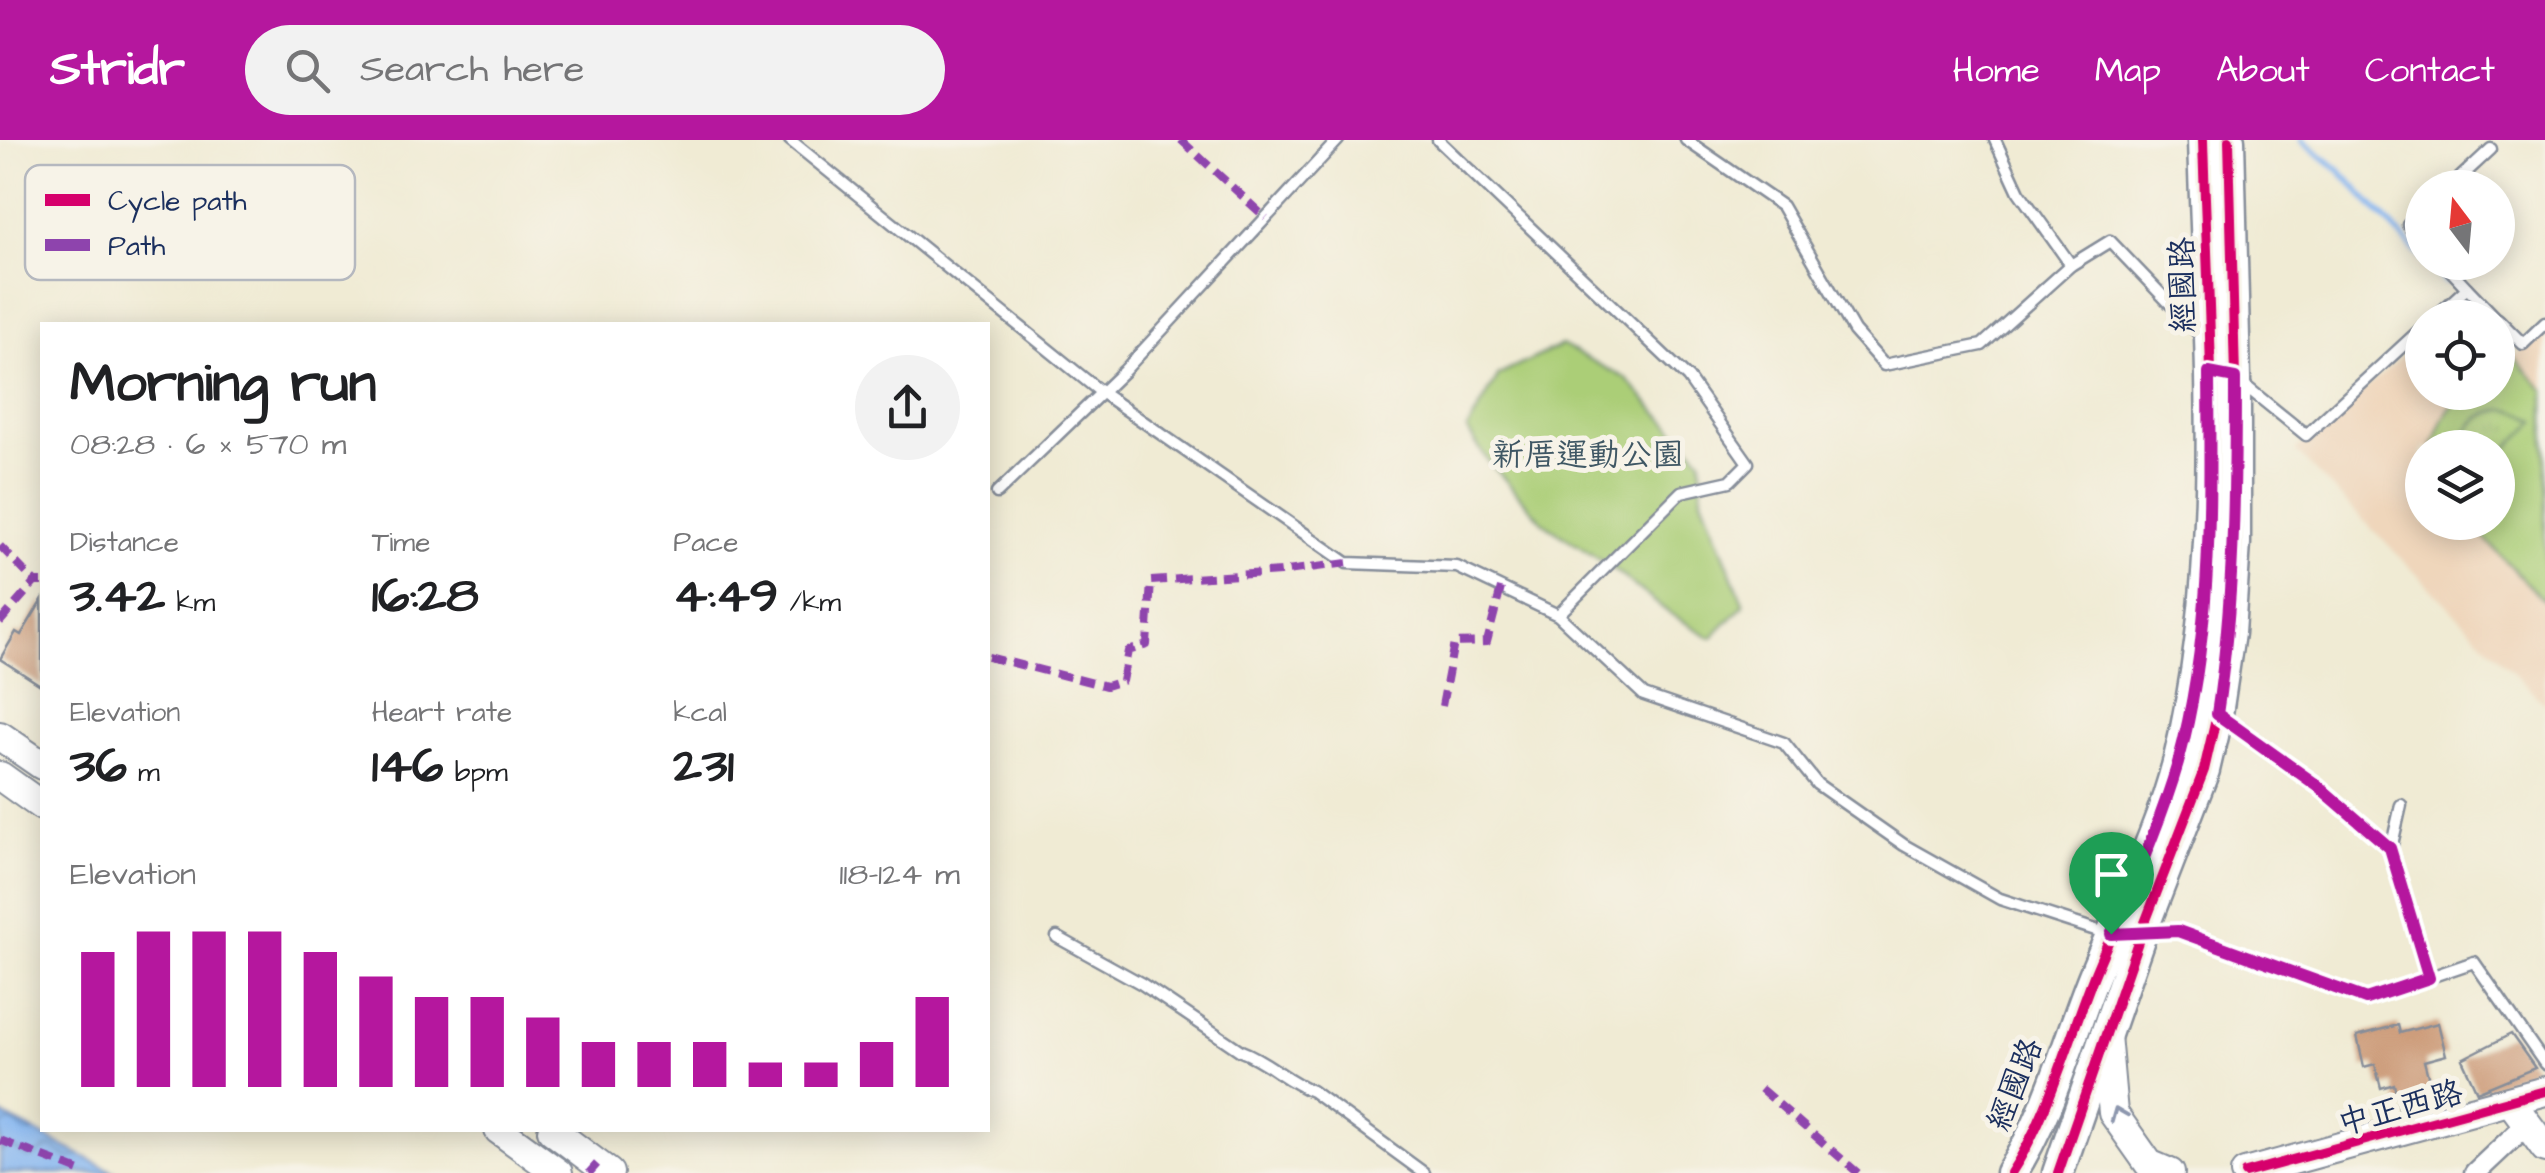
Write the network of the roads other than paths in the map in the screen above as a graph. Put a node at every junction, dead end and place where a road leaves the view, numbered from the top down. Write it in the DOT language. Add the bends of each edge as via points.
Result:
graph roads {
  1 [pos="790,140"];
  2 [pos="1338,140"];
  3 [pos="1438,140"];
  4 [pos="1686,140"];
  5 [pos="1994,140"];
  6 [pos="2203,140"];
  7 [pos="2229,140"];
  8 [pos="2491,149"];
  9 [pos="2468,170"];
  10 [pos="2071,265"];
  11 [pos="2459,280"];
  12 [pos="2466,288"];
  13 [pos="2453,300"];
  14 [pos="2478,300"];
  15 [pos="2545,323"];
  16 [pos="2515,336"];
  17 [pos="2405,344"];
  18 [pos="2218,365"];
  19 [pos="1102,393"];
  20 [pos="997,493"];
  21 [pos="1558,615"];
  22 [pos="2217,714"];
  23 [pos="0,736"];
  24 [pos="40,764"];
  25 [pos="0,776"];
  26 [pos="40,805"];
  27 [pos="2401,805"];
  28 [pos="2390,848"];
  29 [pos="2126,934"];
  30 [pos="1057,937"];
  31 [pos="2429,978"];
  32 [pos="2106,1034"];
  33 [pos="2545,1064"];
  34 [pos="2545,1091"];
  35 [pos="2518,1114"];
  36 [pos="502,1132"];
  37 [pos="555,1132"];
  38 [pos="2545,1148"];
  39 [pos="558,1173"];
  40 [pos="609,1173"];
  41 [pos="1424,1173"];
  42 [pos="2011,1173"];
  43 [pos="2058,1173"];
  44 [pos="2170,1173"];
  45 [pos="2245,1173"];
  46 [pos="2475,1173"];
  1 -- 19 [label="lane"];
  2 -- 19 [label="lane"];
  3 -- 21 [label="lane" via="1688,378 1748,463 1730,481 1681,492"];
  4 -- 10 [label="lane" via="1782,206 1854,330 1884,365 1982,346"];
  5 -- 10 [label="lane" via="2019,192"];
  6 -- 18 [label="main road, 經國路"];
  7 -- 18 [label="main road, 經國路"];
  8 -- 9 [label="lane"];
  10 -- 18 [label="lane" via="2110,241"];
  11 -- 12 [label="lane"];
  12 -- 13 [label="lane"];
  12 -- 14 [label="lane"];
  15 -- 16 [label="lane" via="2523,344"];
  17 -- 18 [label="lane" via="2306,435"];
  18 -- 22 [label="main road, 經國路" via="2234,543"];
  18 -- 29 [label="main road, 經國路" via="2206,597 2194,684 2178,763 2136,879"];
  19 -- 20 [label="lane"];
  19 -- 21 [label="lane" via="1346,563 1458,567"];
  21 -- 29 [label="lane" via="1644,695 1784,744 1817,784 1904,846 2000,899"];
  22 -- 28 [label="lane"];
  22 -- 29 [label="main road, 經國路" via="2204,770"];
  23 -- 24 [label="street"];
  25 -- 26 [label="street"];
  27 -- 28 [label="lane"];
  28 -- 31 [label="lane"];
  29 -- 31 [label="lane" via="2178,931 2366,999"];
  29 -- 32 [label="main road, 經國路"];
  29 -- 42 [label="main road, 經國路"];
  30 -- 41 [label="lane" via="1260,1058"];
  31 -- 33 [label="lane" via="2474,962"];
  32 -- 43 [label="main road, 經國路"];
  44 -- 32 [label="street, one-way" via="2149,1164 2113,1114"];
  34 -- 35 [label="street, 中正西路"];
  35 -- 38 [label="street"];
  35 -- 45 [label="street, 中正西路"];
  35 -- 46 [label="street"];
  36 -- 39 [label="street"];
  37 -- 40 [label="street"];
}
